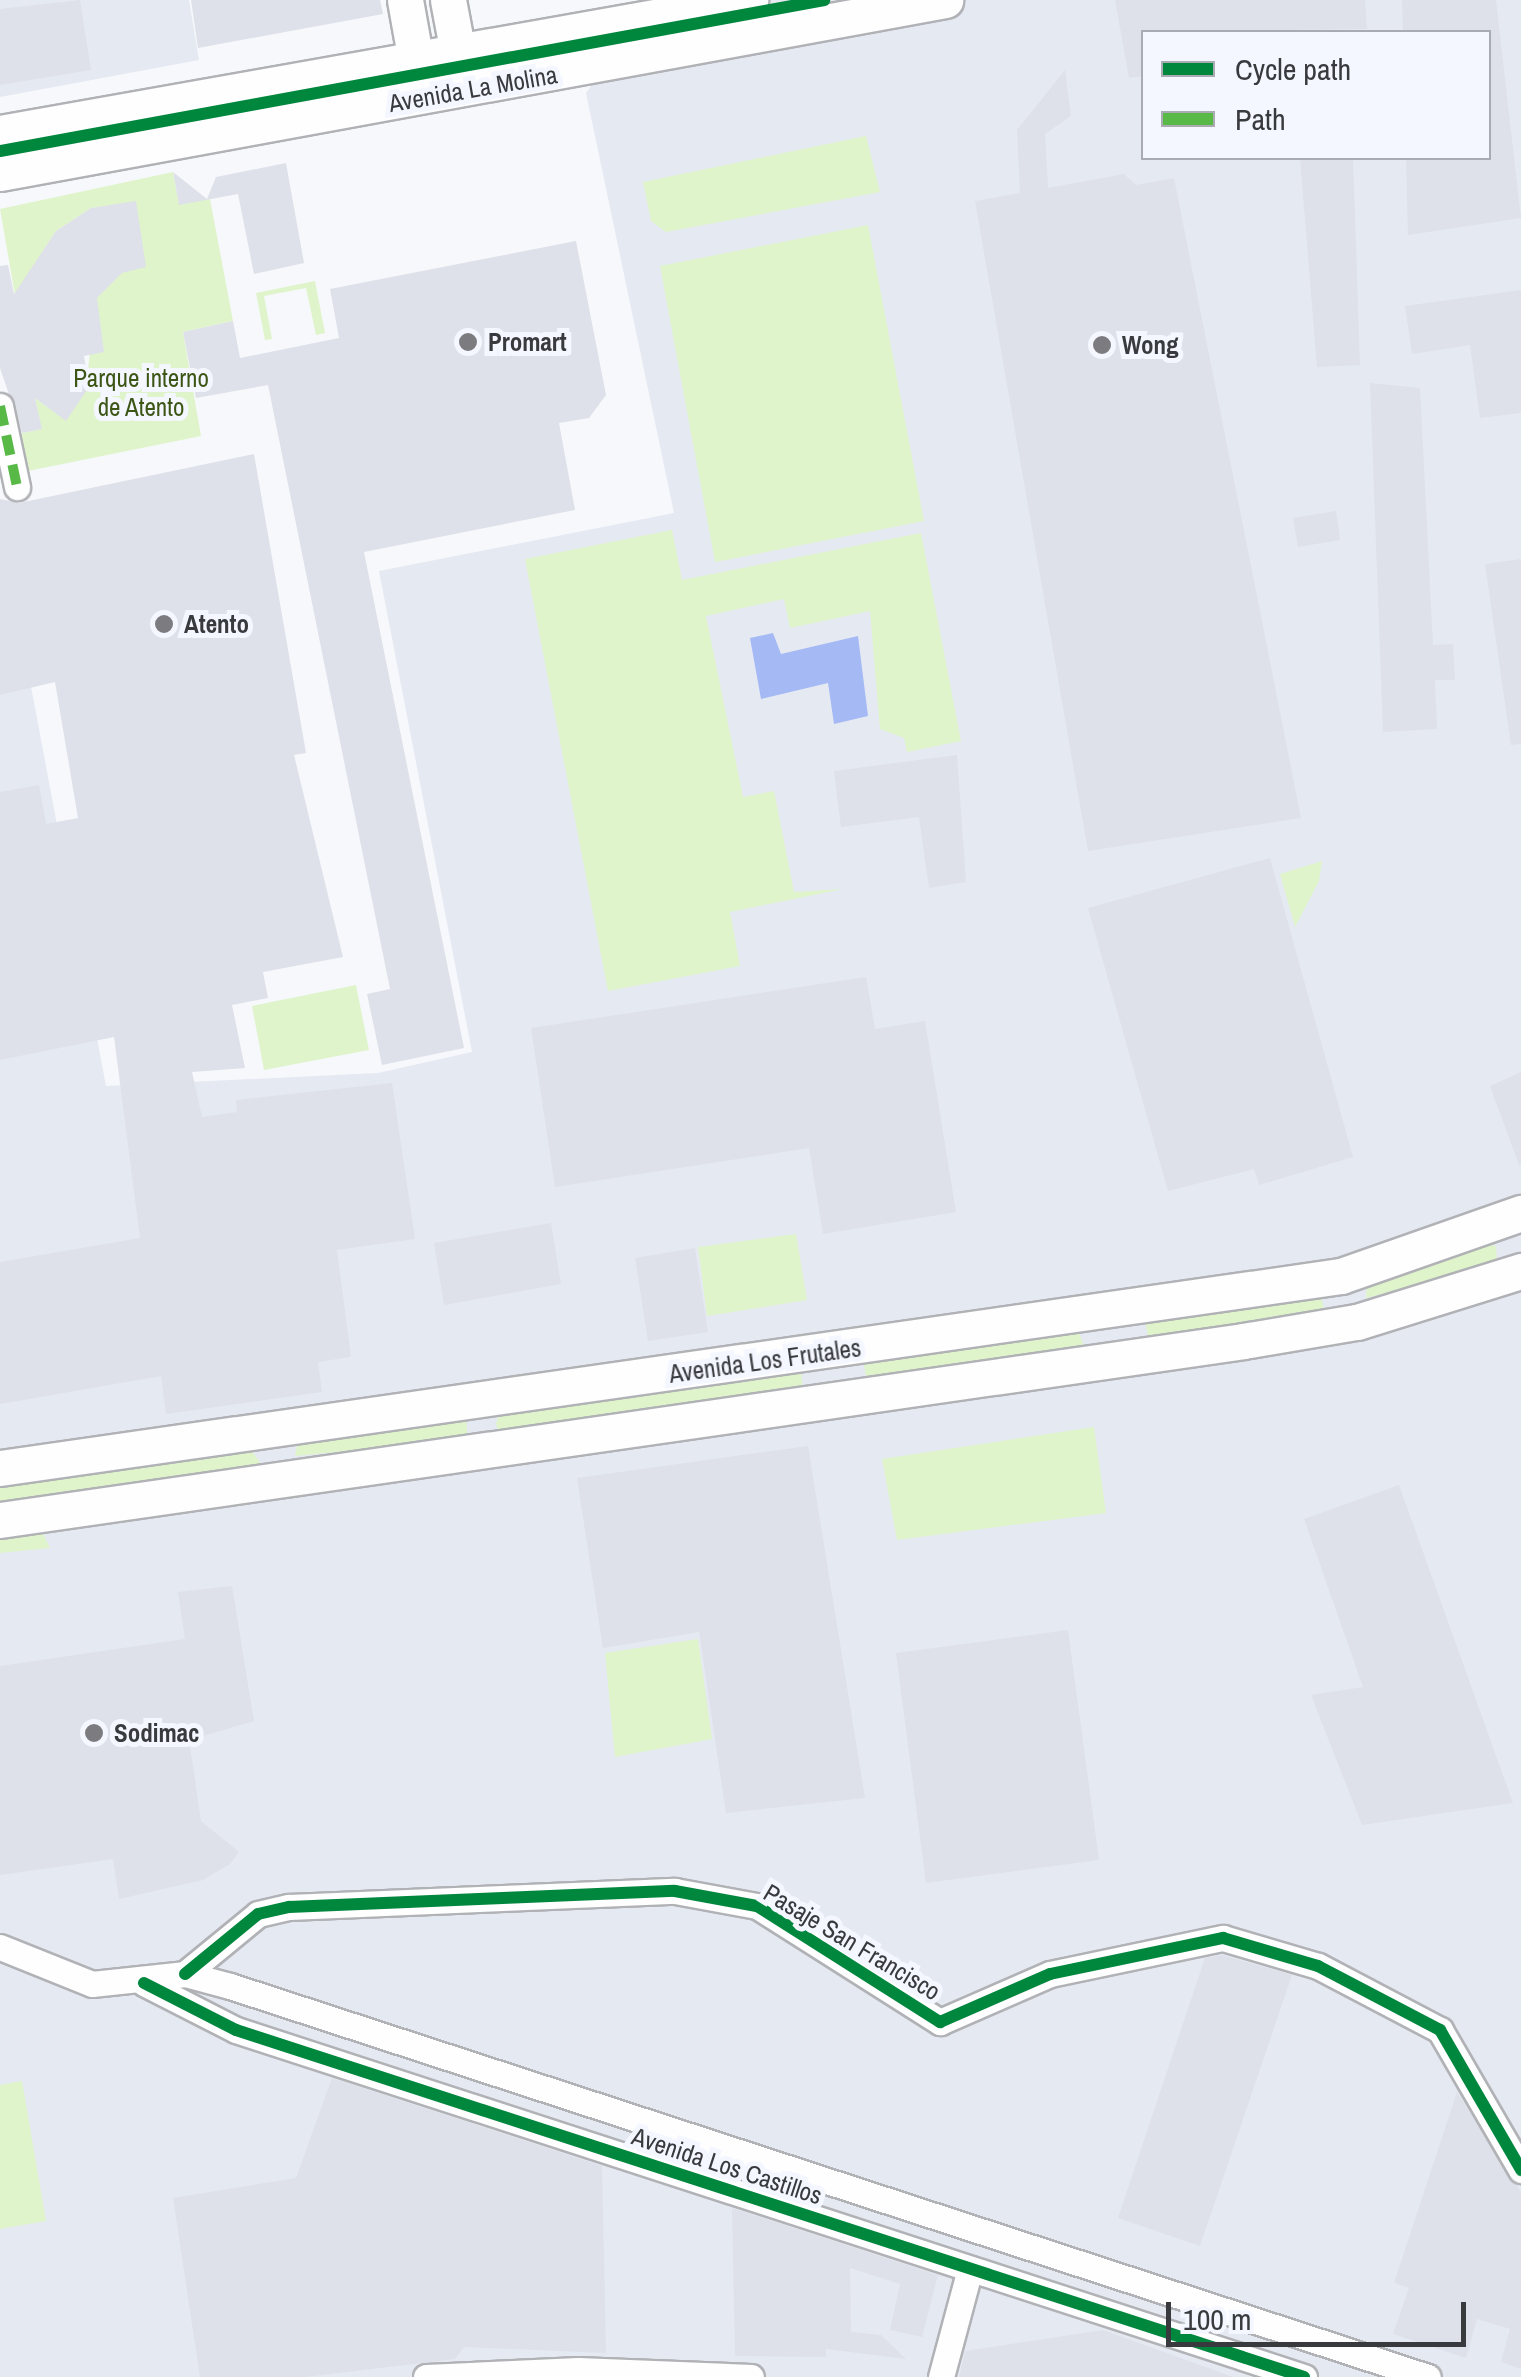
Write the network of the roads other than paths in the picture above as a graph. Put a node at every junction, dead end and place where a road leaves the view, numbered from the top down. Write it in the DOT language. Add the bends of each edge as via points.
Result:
graph roads {
  1 [pos="405,0"];
  2 [pos="448,0"];
  3 [pos="750,0"];
  4 [pos="945,0"];
  5 [pos="714,3"];
  6 [pos="458,52"];
  7 [pos="416,60"];
  8 [pos="464,90"];
  9 [pos="196,98"];
  10 [pos="422,98"];
  11 [pos="0,133"];
  12 [pos="203,136"];
  13 [pos="0,173"];
  14 [pos="0,406"];
  15 [pos="17,487"];
  16 [pos="1521,1213"];
  17 [pos="1521,1271"];
  18 [pos="267,1434"];
  19 [pos="0,1468"];
  20 [pos="273,1482"];
  21 [pos="0,1520"];
  22 [pos="0,1947"];
  23 [pos="185,1974"];
  24 [pos="144,1983"];
  25 [pos="230,1986"];
  26 [pos="340,2022"];
  27 [pos="236,2030"];
  28 [pos="426,2050"];
  29 [pos="328,2060"];
  30 [pos="416,2089"];
  31 [pos="688,2135"];
  32 [pos="1521,2170"];
  33 [pos="675,2173"];
  34 [pos="940,2218"];
  35 [pos="931,2256"];
  36 [pos="970,2269"];
  37 [pos="426,2377"];
  38 [pos="751,2377"];
  39 [pos="941,2377"];
  40 [pos="1304,2377"];
  41 [pos="1428,2377"];
  1 -- 7 [label="main road"];
  2 -- 6 [label="main road"];
  3 -- 5 [label="main road, Avenida La Molina"];
  4 -- 8 [label="main road, Avenida La Molina"];
  5 -- 6 [label="main road, Avenida La Molina"];
  6 -- 7 [label="main road, Avenida La Molina"];
  6 -- 8 [label="main road"];
  7 -- 9 [label="main road, Avenida La Molina"];
  7 -- 10 [label="main road"];
  8 -- 10 [label="main road, Avenida La Molina"];
  9 -- 11 [label="main road, Avenida La Molina"];
  9 -- 12 [label="main road"];
  10 -- 12 [label="main road, Avenida La Molina"];
  12 -- 13 [label="main road, Avenida La Molina"];
  14 -- 15 [label="street"];
  16 -- 18 [label="main road, Avenida Los Frutales" via="1341,1276"];
  17 -- 20 [label="main road, Avenida Los Frutales" via="1319,1328"];
  18 -- 19 [label="main road, Avenida Los Frutales"];
  18 -- 20 [label="main road"];
  20 -- 21 [label="main road, Avenida Los Frutales"];
  22 -- 24 [label="street, Avenida Los Castillos" via="92,1984"];
  23 -- 24 [label="street, Avenida Los Castillos"];
  23 -- 25 [label="street, Avenida Los Castillos"];
  23 -- 32 [label="street, Pasaje San Francisco" via="258,1914 288,1907 676,1891 757,1906 940,2022 1050,1974 1223,1938 1318,1966 1440,2030"];
  24 -- 27 [label="street, Avenida Los Castillos"];
  25 -- 26 [label="street, Avenida Los Castillos"];
  25 -- 27 [label="street"];
  26 -- 28 [label="street, Avenida Los Castillos"];
  26 -- 29 [label="street"];
  27 -- 29 [label="street, Avenida Los Castillos"];
  28 -- 30 [label="street"];
  28 -- 31 [label="street, Avenida Los Castillos"];
  29 -- 30 [label="street, Avenida Los Castillos"];
  30 -- 33 [label="street, Avenida Los Castillos"];
  31 -- 33 [label="street"];
  31 -- 34 [label="street, Avenida Los Castillos"];
  33 -- 35 [label="street, Avenida Los Castillos"];
  34 -- 35 [label="street"];
  34 -- 41 [label="street, Avenida Los Castillos"];
  35 -- 36 [label="street, Avenida Los Castillos"];
  36 -- 39 [label="street"];
  36 -- 40 [label="street, Avenida Los Castillos"];
  37 -- 38 [label="street" via="578,2370"];
}
